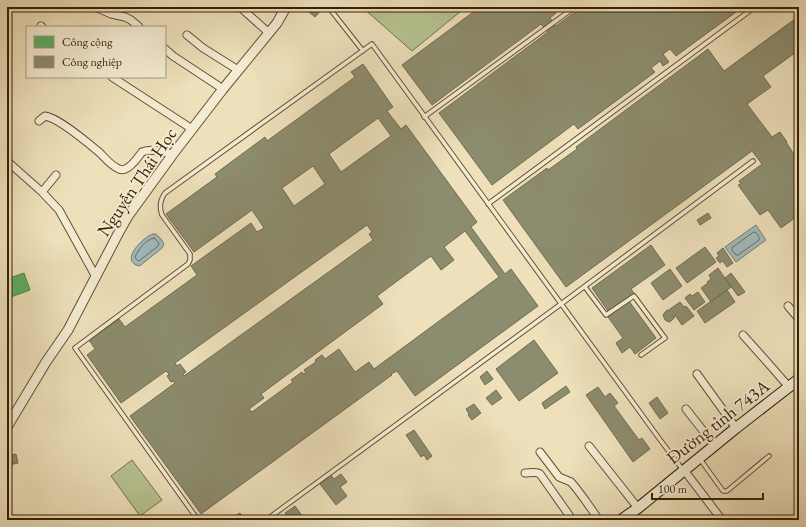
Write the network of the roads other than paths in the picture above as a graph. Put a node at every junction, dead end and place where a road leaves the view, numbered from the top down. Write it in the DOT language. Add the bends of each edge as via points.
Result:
graph roads {
  1 [pos="95,7"];
  2 [pos="240,7"];
  3 [pos="286,7"];
  4 [pos="575,7"];
  5 [pos="755,7"];
  6 [pos="330,9"];
  7 [pos="138,26"];
  8 [pos="269,33"];
  9 [pos="187,35"];
  10 [pos="166,50"];
  11 [pos="363,51"];
  12 [pos="238,70"];
  13 [pos="114,78"];
  14 [pos="223,89"];
  15 [pos="424,117"];
  16 [pos="39,121"];
  17 [pos="192,129"];
  18 [pos="173,154"];
  19 [pos="7,161"];
  20 [pos="753,161"];
  21 [pos="56,174"];
  22 [pos="42,192"];
  23 [pos="488,204"];
  24 [pos="96,277"];
  25 [pos="585,287"];
  26 [pos="561,304"];
  27 [pos="788,306"];
  28 [pos="799,319"];
  29 [pos="743,335"];
  30 [pos="641,355"];
  31 [pos="696,374"];
  32 [pos="799,379"];
  33 [pos="789,388"];
  34 [pos="686,409"];
  35 [pos="8,423"];
  36 [pos="736,428"];
  37 [pos="589,446"];
  38 [pos="715,446"];
  39 [pos="540,452"];
  40 [pos="769,456"];
  41 [pos="700,458"];
  42 [pos="684,470"];
  43 [pos="525,474"];
  44 [pos="638,508"];
  45 [pos="194,514"];
  46 [pos="188,520"];
  47 [pos="198,520"];
  48 [pos="266,520"];
  49 [pos="571,520"];
  50 [pos="599,520"];
  51 [pos="621,520"];
  52 [pos="722,520"];
  1 -- 7 [label="street" via="125,17"];
  2 -- 8 [label="street"];
  3 -- 8 [label="street, Nguyễn Thái Học"];
  4 -- 15 [label="lane"];
  5 -- 23 [label="lane"];
  6 -- 11 [label="lane"];
  8 -- 12 [label="street, Nguyễn Thái Học"];
  9 -- 12 [label="street"];
  10 -- 14 [label="street"];
  11 -- 15 [label="lane" via="372,44"];
  11 -- 45 [label="lane" via="163,196 160,211 190,254 188,264 74,348"];
  12 -- 14 [label="street, Nguyễn Thái Học"];
  13 -- 17 [label="street"];
  14 -- 17 [label="street, Nguyễn Thái Học"];
  15 -- 23 [label="lane"];
  16 -- 18 [label="street" via="45,116 62,124 93,147 114,167 123,170 142,152 151,150"];
  17 -- 18 [label="street, Nguyễn Thái Học"];
  18 -- 24 [label="street, Nguyễn Thái Học" via="128,216"];
  19 -- 22 [label="street"];
  20 -- 25 [label="lane"];
  21 -- 22 [label="street"];
  22 -- 24 [label="street" via="58,210"];
  23 -- 26 [label="lane"];
  24 -- 35 [label="street, Nguyễn Thái Học" via="68,330"];
  25 -- 26 [label="lane"];
  25 -- 30 [label="lane" via="606,315 634,296 665,338"];
  26 -- 42 [label="lane"];
  26 -- 48 [label="lane"];
  27 -- 28 [label="street"];
  29 -- 33 [label="street"];
  31 -- 36 [label="street"];
  32 -- 33 [label="main road, Đường tỉnh 743A"];
  33 -- 36 [label="main road, Đường tỉnh 743A"];
  34 -- 38 [label="street"];
  36 -- 38 [label="main road, Đường tỉnh 743A"];
  37 -- 44 [label="street"];
  38 -- 41 [label="main road, Đường tỉnh 743A"];
  39 -- 50 [label="street" via="559,477 576,488"];
  40 -- 41 [label="lane" via="726,491 722,491"];
  41 -- 42 [label="main road, Đường tỉnh 743A"];
  42 -- 44 [label="main road, Đường tỉnh 743A"];
  42 -- 52 [label="street"];
  43 -- 49 [label="street" via="540,474"];
  44 -- 51 [label="main road, Đường tỉnh 743A"];
  45 -- 46 [label="lane"];
  45 -- 47 [label="lane"];
}
